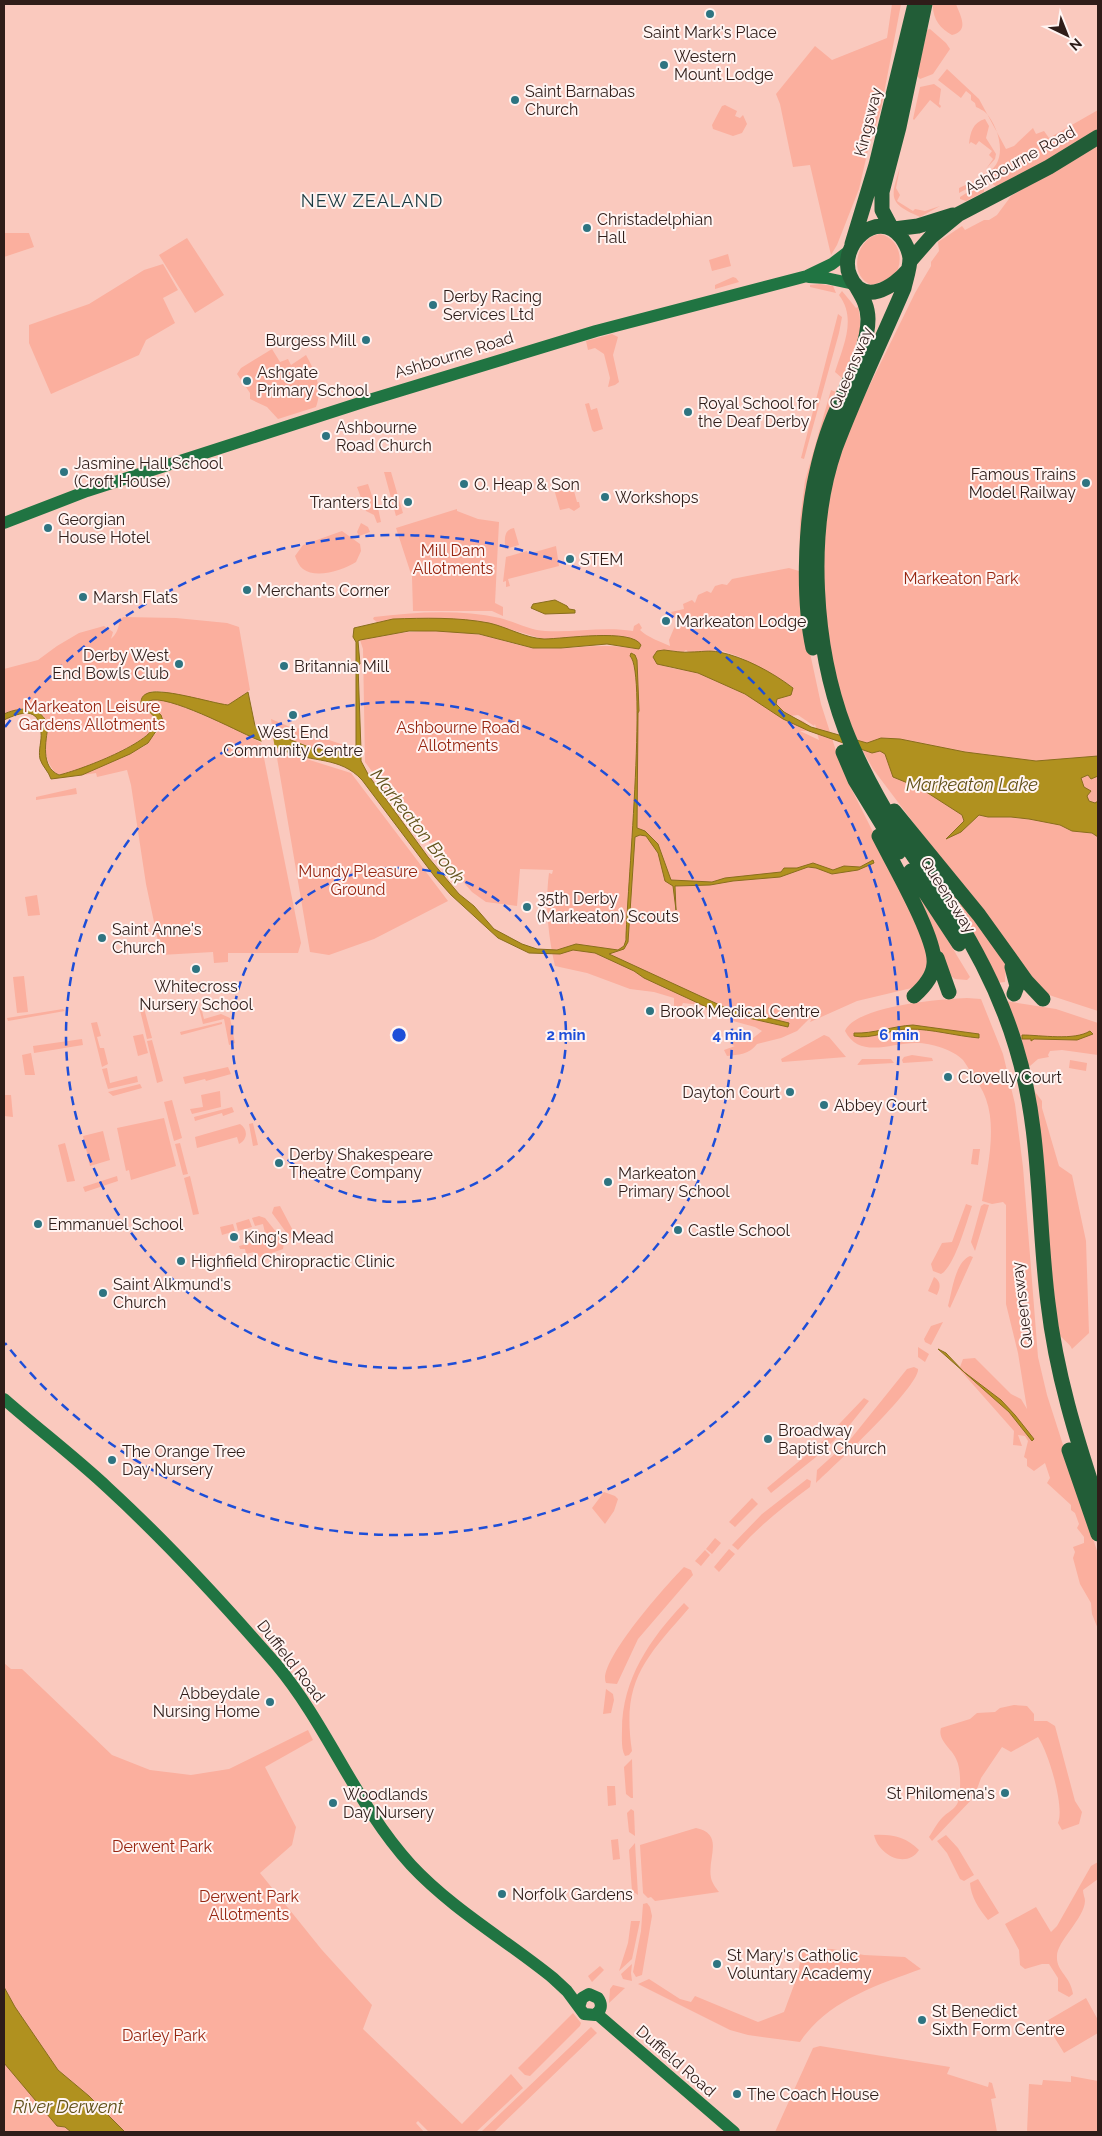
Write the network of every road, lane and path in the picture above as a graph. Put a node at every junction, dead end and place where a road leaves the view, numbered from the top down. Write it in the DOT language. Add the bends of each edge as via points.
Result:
graph roads {
  1 [pos="915,4"];
  2 [pos="925,4"];
  3 [pos="1098,137"];
  4 [pos="959,214"];
  5 [pos="892,228"];
  6 [pos="850,249"];
  7 [pos="909,265"];
  8 [pos="807,276"];
  9 [pos="855,286"];
  10 [pos="4,523"];
  11 [pos="839,728"];
  12 [pos="860,777"];
  13 [pos="934,949"];
  14 [pos="1008,956"];
  15 [pos="949,992"];
  16 [pos="1014,994"];
  17 [pos="914,996"];
  18 [pos="1043,999"];
  19 [pos="4,1399"];
  20 [pos="1098,1504"];
  21 [pos="1098,1534"];
  22 [pos="554,1978"];
  23 [pos="588,1994"];
  24 [pos="580,2007"];
  25 [pos="597,2014"];
  26 [pos="734,2132"];
  1 -- 6 [label="highway, Kingsway" via="876,165"];
  2 -- 5 [label="highway, Kingsway" via="882,192 882,210"];
  3 -- 4 [label="highway, Ashbourne Road"];
  4 -- 5 [label="highway, Ashbourne Road" via="918,226"];
  4 -- 7 [label="highway, Ashbourne Road" via="931,237"];
  5 -- 6 [label="highway" via="869,229"];
  5 -- 7 [label="highway" via="906,244"];
  6 -- 8 [label="main road, Ashbourne Road" via="832,264"];
  6 -- 9 [label="highway" via="848,270"];
  7 -- 9 [label="highway" via="886,289 867,291"];
  7 -- 11 [label="highway, Queensway" via="904,288 835,450 821,510 818,581 822,642"];
  8 -- 9 [label="main road, Ashbourne Road"];
  8 -- 10 [label="main road, Ashbourne Road" via="596,331 366,401 87,491"];
  9 -- 11 [label="highway, Queensway" via="867,308 866,332 858,361 824,443 814,485 808,537 808,608 812,643 825,702"];
  11 -- 12 [label="highway, Queensway"];
  12 -- 13 [label="highway" via="867,814"];
  12 -- 14 [label="highway" via="978,915"];
  12 -- 20 [label="highway, Queensway" via="953,913 976,953 1016,1048 1031,1109 1037,1152 1044,1271 1052,1333 1072,1424"];
  12 -- 21 [label="highway, Queensway" via="887,834 966,956 995,1017 1010,1060 1025,1133 1038,1304 1047,1363 1068,1446"];
  13 -- 15 [label="highway"];
  13 -- 17 [label="highway" via="933,971"];
  14 -- 16 [label="highway" via="1016,980"];
  14 -- 18 [label="highway"];
  19 -- 22 [label="main road, Duffield Road" via="111,1490 236,1618 298,1692 365,1805 411,1864 458,1907"];
  22 -- 23 [label="main road, Duffield Road"];
  22 -- 24 [label="main road, Duffield Road"];
  23 -- 24 [label="main road" via="582,1998"];
  23 -- 25 [label="main road" via="600,2000"];
  24 -- 25 [label="main road" via="587,2016"];
  25 -- 26 [label="main road, Duffield Road"];
}
